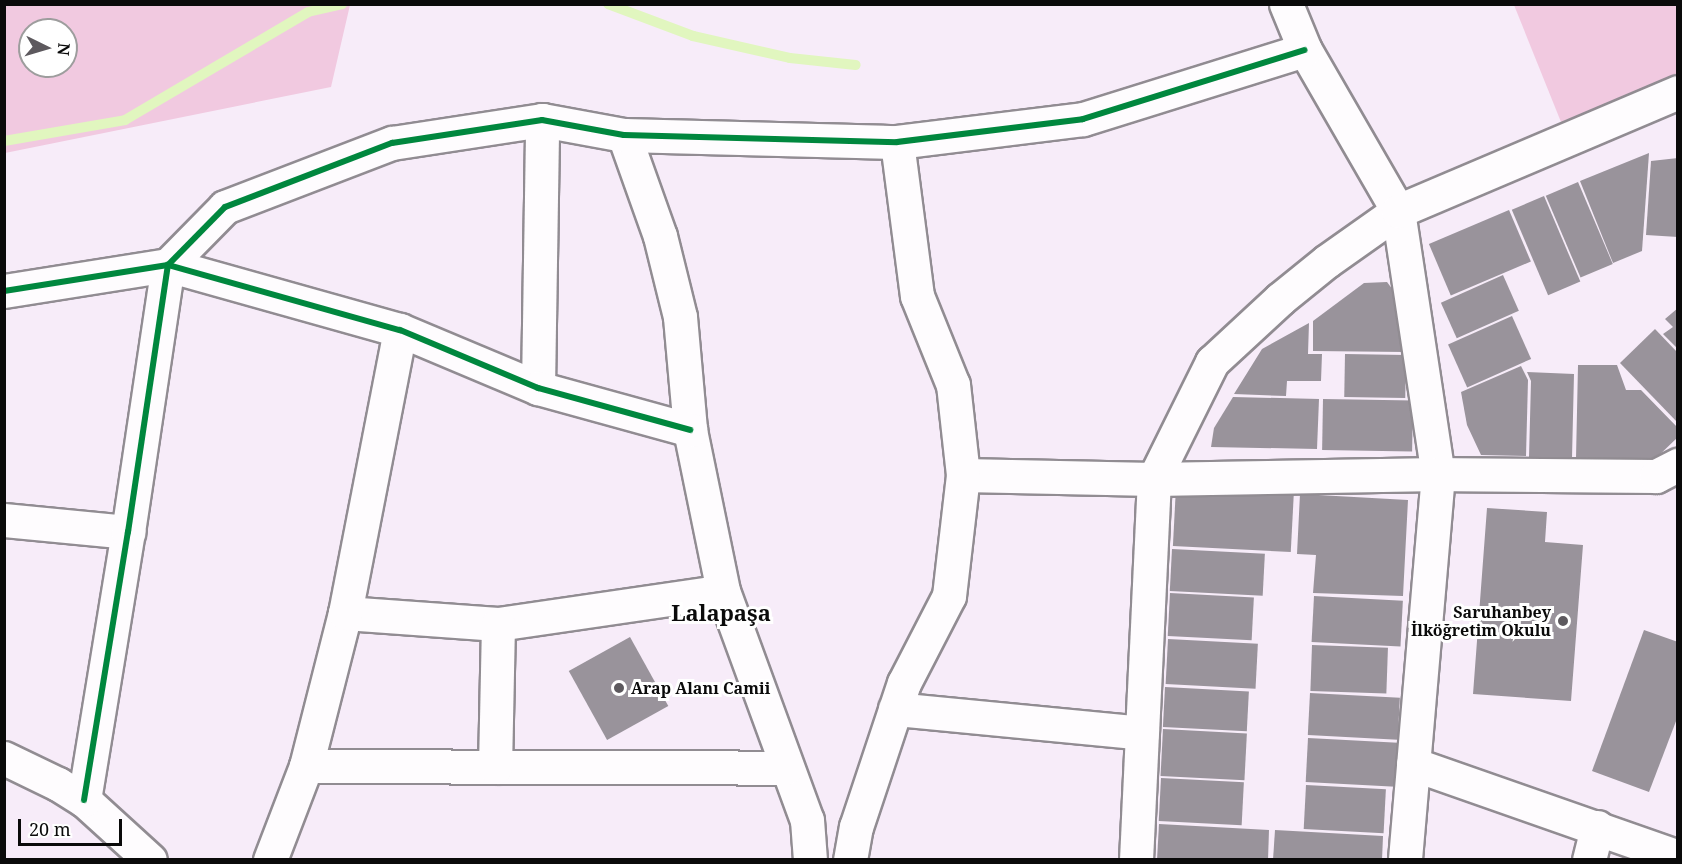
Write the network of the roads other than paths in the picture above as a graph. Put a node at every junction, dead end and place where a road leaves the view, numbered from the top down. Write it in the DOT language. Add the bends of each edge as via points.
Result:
graph roads {
  1 [pos="1286,4"];
  2 [pos="1305,50"];
  3 [pos="1677,92"];
  4 [pos="542,120"];
  5 [pos="624,135"];
  6 [pos="897,142"];
  7 [pos="1398,211"];
  8 [pos="168,265"];
  9 [pos="4,291"];
  10 [pos="400,330"];
  11 [pos="538,387"];
  12 [pos="690,430"];
  13 [pos="1677,465"];
  14 [pos="1438,474"];
  15 [pos="963,476"];
  16 [pos="1154,478"];
  17 [pos="4,520"];
  18 [pos="128,532"];
  19 [pos="723,591"];
  20 [pos="345,613"];
  21 [pos="498,624"];
  22 [pos="895,709"];
  23 [pos="1142,733"];
  24 [pos="4,758"];
  25 [pos="1413,764"];
  26 [pos="306,766"];
  27 [pos="495,767"];
  28 [pos="786,768"];
  29 [pos="84,800"];
  30 [pos="1597,827"];
  31 [pos="1677,857"];
  32 [pos="150,860"];
  33 [pos="270,860"];
  34 [pos="810,860"];
  35 [pos="850,860"];
  36 [pos="1136,860"];
  37 [pos="1405,860"];
  38 [pos="1589,860"];
  1 -- 2 [label="street"];
  2 -- 6 [label="street" via="1083,119"];
  2 -- 7 [label="street"];
  3 -- 7 [label="street"];
  4 -- 5 [label="street"];
  4 -- 8 [label="street" via="392,143 225,207"];
  4 -- 11 [label="street"];
  5 -- 6 [label="street"];
  5 -- 12 [label="street" via="660,236 680,317"];
  6 -- 15 [label="street" via="917,296 953,385"];
  7 -- 14 [label="street"];
  7 -- 16 [label="street" via="1280,299 1212,362"];
  8 -- 9 [label="street"];
  8 -- 10 [label="street"];
  8 -- 18 [label="street"];
  10 -- 11 [label="street"];
  10 -- 20 [label="street"];
  11 -- 12 [label="street"];
  12 -- 19 [label="street"];
  13 -- 14 [label="street" via="1656,476"];
  14 -- 16 [label="street"];
  14 -- 25 [label="street"];
  15 -- 16 [label="street"];
  15 -- 22 [label="street" via="949,596 904,683"];
  16 -- 23 [label="street"];
  17 -- 18 [label="street"];
  18 -- 29 [label="street"];
  19 -- 21 [label="street"];
  19 -- 28 [label="street"];
  20 -- 21 [label="street"];
  20 -- 26 [label="street"];
  21 -- 27 [label="street"];
  22 -- 23 [label="street"];
  22 -- 35 [label="street" via="856,827"];
  23 -- 36 [label="street"];
  24 -- 29 [label="street"];
  25 -- 30 [label="street"];
  25 -- 37 [label="street"];
  26 -- 27 [label="street"];
  26 -- 33 [label="street"];
  27 -- 28 [label="street"];
  28 -- 34 [label="street" via="807,820"];
  29 -- 32 [label="street"];
  30 -- 31 [label="street"];
  30 -- 38 [label="street"];
}
